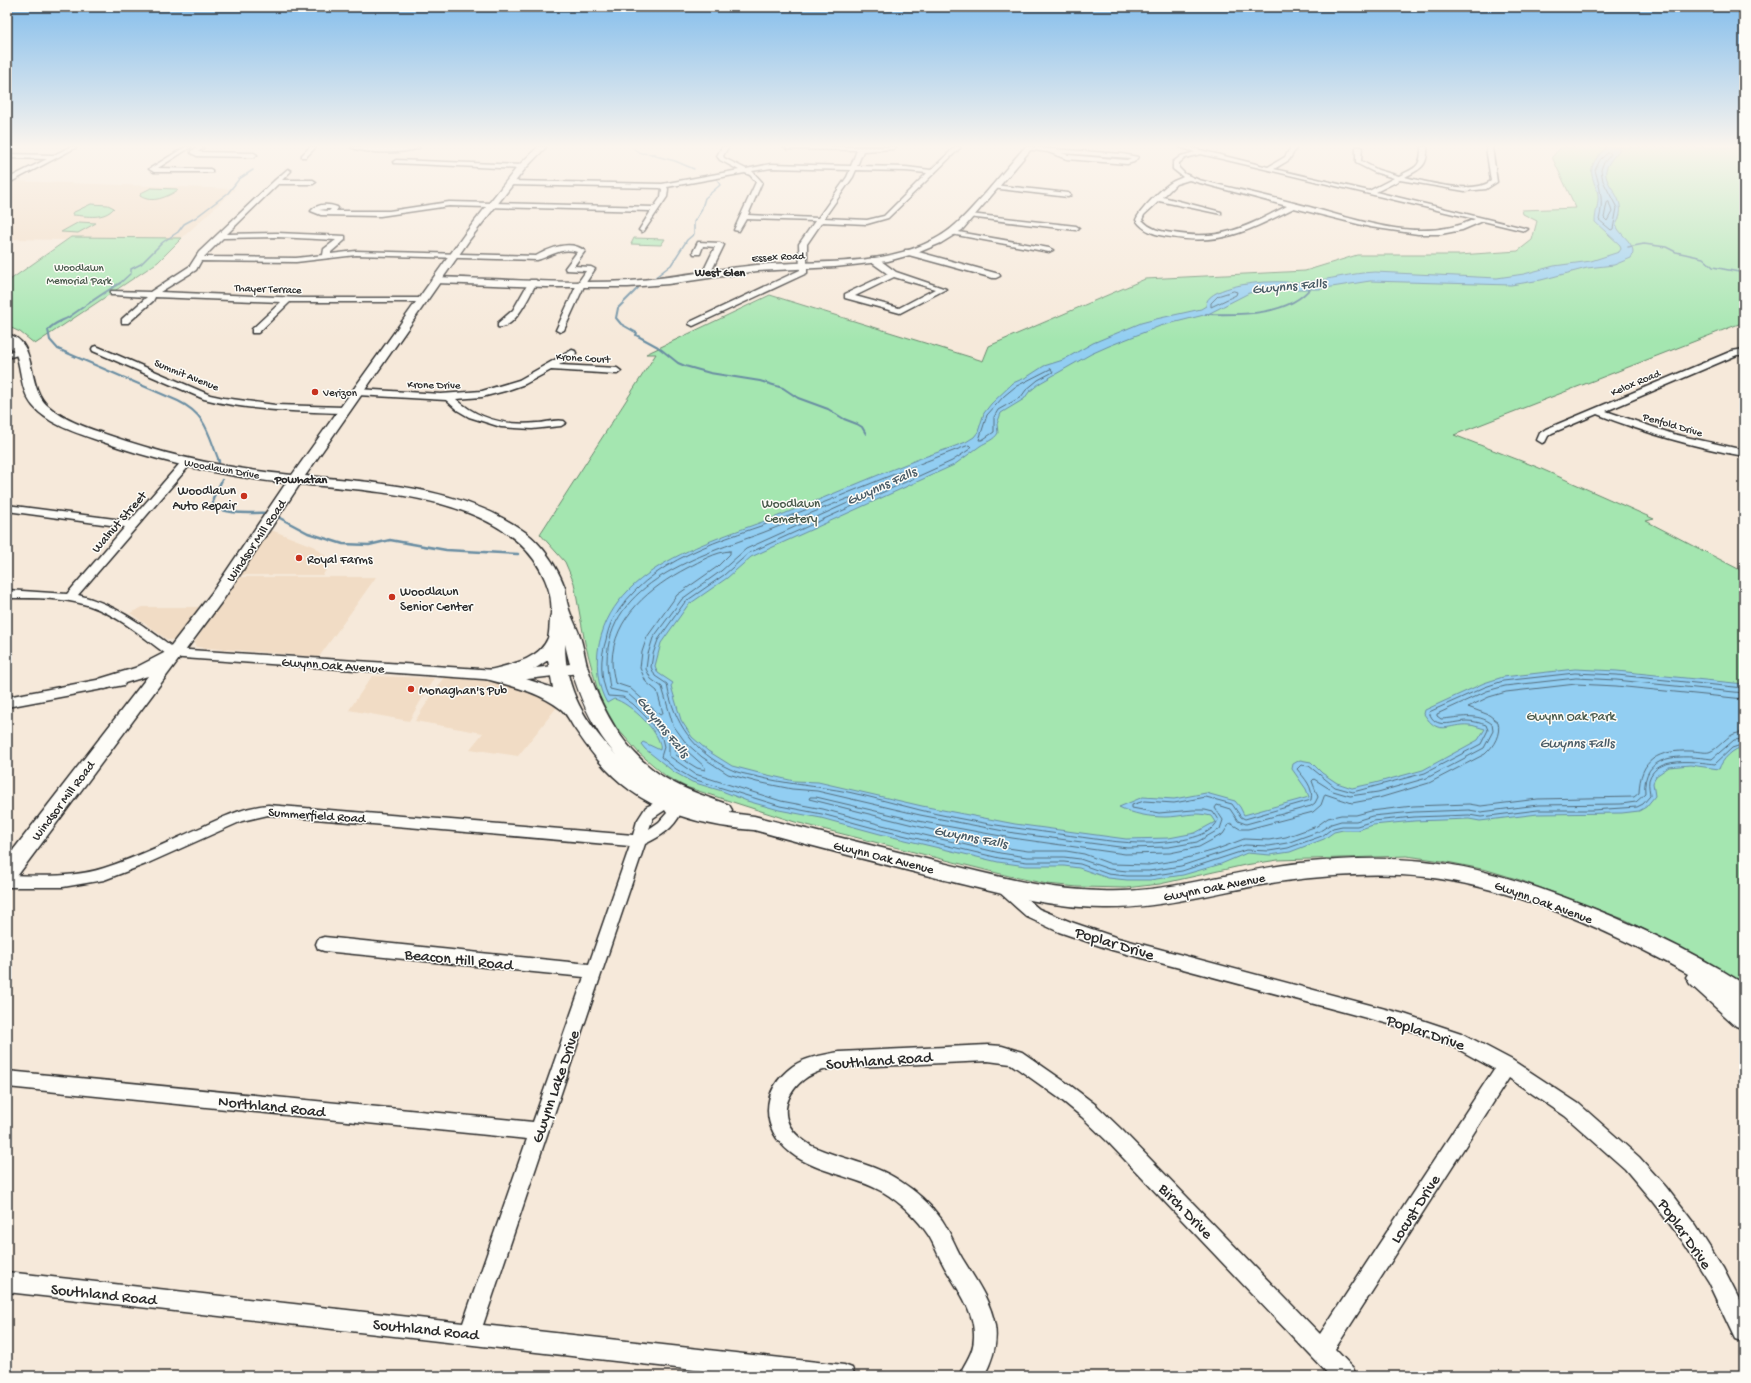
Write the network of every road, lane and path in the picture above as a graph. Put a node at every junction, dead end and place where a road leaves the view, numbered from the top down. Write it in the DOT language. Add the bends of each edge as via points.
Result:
graph roads {
  1 [pos="245,212"];
  2 [pos="401,212"];
  3 [pos="488,212"];
  4 [pos="653,212"];
  5 [pos="747,212"];
  6 [pos="825,212"];
  7 [pos="890,212"];
  8 [pos="974,212"];
  9 [pos="1143,212"];
  10 [pos="1212,212"];
  11 [pos="1281,212"];
  12 [pos="1320,212"];
  13 [pos="1450,212"];
  14 [pos="331,213"];
  15 [pos="1218,213"];
  16 [pos="970,216"];
  17 [pos="744,217"];
  18 [pos="819,219"];
  19 [pos="1482,219"];
  20 [pos="1076,228"];
  21 [pos="1525,229"];
  22 [pos="642,230"];
  23 [pos="737,230"];
  24 [pos="953,233"];
  25 [pos="220,236"];
  26 [pos="1049,250"];
  27 [pos="697,252"];
  28 [pos="908,252"];
  29 [pos="327,256"];
  30 [pos="454,256"];
  31 [pos="198,259"];
  32 [pos="874,260"];
  33 [pos="804,267"];
  34 [pos="893,274"];
  35 [pos="705,276"];
  36 [pos="996,276"];
  37 [pos="436,280"];
  38 [pos="533,282"];
  39 [pos="581,284"];
  40 [pos="114,293"];
  41 [pos="152,294"];
  42 [pos="287,300"];
  43 [pos="422,300"];
  44 [pos="125,321"];
  45 [pos="693,324"];
  46 [pos="501,325"];
  47 [pos="255,330"];
  48 [pos="560,330"];
  49 [pos="7,337"];
  50 [pos="96,349"];
  51 [pos="22,351"];
  52 [pos="1744,352"];
  53 [pos="572,353"];
  54 [pos="7,354"];
  55 [pos="548,367"];
  56 [pos="617,370"];
  57 [pos="357,392"];
  58 [pos="449,398"];
  59 [pos="344,410"];
  60 [pos="1598,411"];
  61 [pos="561,423"];
  62 [pos="1542,440"];
  63 [pos="1744,453"];
  64 [pos="186,463"];
  65 [pos="296,479"];
  66 [pos="7,508"];
  67 [pos="133,525"];
  68 [pos="7,594"];
  69 [pos="70,597"];
  70 [pos="560,608"];
  71 [pos="556,639"];
  72 [pos="174,654"];
  73 [pos="578,664"];
  74 [pos="558,668"];
  75 [pos="159,674"];
  76 [pos="492,675"];
  77 [pos="105,683"];
  78 [pos="7,702"];
  79 [pos="569,706"];
  80 [pos="674,799"];
  81 [pos="639,841"];
  82 [pos="7,873"];
  83 [pos="7,881"];
  84 [pos="1003,887"];
  85 [pos="324,944"];
  86 [pos="1668,952"];
  87 [pos="594,971"];
  88 [pos="1744,996"];
  89 [pos="1744,1019"];
  90 [pos="1016,1058"];
  91 [pos="1506,1066"];
  92 [pos="7,1079"];
  93 [pos="538,1131"];
  94 [pos="7,1282"];
  95 [pos="1744,1331"];
  96 [pos="470,1333"];
  97 [pos="1321,1351"];
  98 [pos="844,1376"];
  99 [pos="970,1376"];
  100 [pos="1345,1376"];
  1 -- 25 [label="street"];
  2 -- 14 [label="street"];
  3 -- 30 [label="main road, Windsor Mill Road"];
  4 -- 22 [label="street"];
  5 -- 17 [label="street"];
  6 -- 18 [label="street"];
  7 -- 18 [label="street" via="882,219 866,222"];
  8 -- 16 [label="street, Essex Road"];
  9 -- 11 [label="street" via="1141,222 1156,232 1196,239 1233,235"];
  10 -- 15 [label="street"];
  12 -- 19 [label="street" via="1386,228 1412,231 1454,231"];
  13 -- 19 [label="street"];
  16 -- 20 [label="street"];
  16 -- 24 [label="street, Essex Road"];
  17 -- 18 [label="street"];
  17 -- 23 [label="street"];
  18 -- 33 [label="street" via="803,244"];
  19 -- 21 [label="street"];
  24 -- 26 [label="street"];
  24 -- 28 [label="street, Essex Road"];
  25 -- 29 [label="street" via="342,238 327,251"];
  25 -- 31 [label="street"];
  27 -- 35 [label="street" via="701,244 720,245"];
  28 -- 32 [label="street, Essex Road"];
  28 -- 36 [label="street"];
  29 -- 30 [label="street" via="356,253"];
  29 -- 31 [label="street" via="296,260"];
  30 -- 37 [label="main road, Windsor Mill Road"];
  30 -- 39 [label="street" via="537,258 558,248 573,248 581,251 569,268 591,269"];
  31 -- 41 [label="street" via="193,268"];
  32 -- 33 [label="street, Essex Road"];
  32 -- 34 [label="street"];
  33 -- 35 [label="street, Essex Road" via="757,268"];
  33 -- 45 [label="street" via="804,271 799,274"];
  34 -- 34 [label="street" via="848,296 900,311 942,288"];
  35 -- 39 [label="street, Essex Road" via="649,283"];
  37 -- 38 [label="street, Essex Road"];
  37 -- 43 [label="main road, Windsor Mill Road"];
  38 -- 39 [label="street, Essex Road"];
  38 -- 46 [label="street" via="515,315"];
  39 -- 48 [label="street"];
  40 -- 41 [label="street, Thayer Terrace"];
  41 -- 42 [label="street, Thayer Terrace"];
  41 -- 44 [label="street" via="150,299"];
  42 -- 43 [label="street, Thayer Terrace"];
  42 -- 47 [label="street"];
  43 -- 57 [label="main road, Windsor Mill Road"];
  49 -- 51 [label="main road"];
  50 -- 59 [label="street, Summit Avenue" via="207,397 222,401"];
  51 -- 54 [label="street"];
  51 -- 64 [label="main road, Woodlawn Drive" via="31,393 51,415 76,428"];
  52 -- 60 [label="street, Kelox Road" via="1736,353"];
  53 -- 55 [label="street, Krone Drive"];
  55 -- 56 [label="street, Krone Court"];
  55 -- 58 [label="street, Krone Drive" via="522,382 499,390"];
  57 -- 58 [label="street, Krone Drive"];
  57 -- 59 [label="main road, Windsor Mill Road"];
  58 -- 61 [label="street" via="461,409 491,422 527,426"];
  59 -- 65 [label="main road, Windsor Mill Road"];
  60 -- 62 [label="street, Kelox Road" via="1549,431 1542,435"];
  60 -- 63 [label="street, Penfold Drive" via="1661,434 1703,446"];
  64 -- 65 [label="main road, Woodlawn Drive" via="241,474"];
  64 -- 67 [label="street, Walnut Street"];
  65 -- 70 [label="main road, Woodlawn Drive" via="435,498 488,516 519,535 539,555 550,572"];
  65 -- 72 [label="main road, Windsor Mill Road" via="217,597"];
  66 -- 67 [label="street"];
  67 -- 69 [label="street, Walnut Street"];
  68 -- 69 [label="street"];
  69 -- 72 [label="street" via="114,612"];
  70 -- 71 [label="main road, Woodlawn Drive"];
  70 -- 73 [label="main road, Woodlawn Drive" via="572,637"];
  71 -- 74 [label="main road, Woodlawn Drive"];
  71 -- 76 [label="main road" via="547,653 532,664"];
  72 -- 75 [label="main road, Windsor Mill Road"];
  72 -- 76 [label="street, Gwynn Oak Avenue"];
  72 -- 77 [label="main road" via="141,672"];
  73 -- 74 [label="street, Gwynn Oak Avenue"];
  73 -- 80 [label="main road, Gwynn Oak Avenue" via="597,715 610,736 629,758"];
  74 -- 76 [label="street, Gwynn Oak Avenue" via="525,676"];
  74 -- 79 [label="main road, Gwynn Oak Avenue"];
  75 -- 77 [label="street"];
  75 -- 82 [label="main road, Windsor Mill Road"];
  76 -- 79 [label="main road" via="546,690"];
  77 -- 78 [label="street"];
  79 -- 80 [label="main road, Gwynn Oak Avenue" via="613,766 645,791"];
  80 -- 81 [label="street" via="672,820"];
  80 -- 84 [label="main road, Gwynn Oak Avenue" via="754,824"];
  81 -- 83 [label="street, Summerfield Road" via="259,810 235,817 99,876 62,882"];
  81 -- 87 [label="street, Gwynn Lake Drive"];
  84 -- 86 [label="main road, Gwynn Oak Avenue" via="1078,899 1133,900 1286,873 1379,867 1423,868 1464,875 1530,894 1618,928"];
  84 -- 91 [label="street, Poplar Drive" via="1033,913 1065,927 1118,945 1404,1021 1455,1038"];
  85 -- 87 [label="street, Beacon Hill Road"];
  86 -- 88 [label="main road, Gwynn Oak Avenue"];
  86 -- 89 [label="main road, Gwynn Oak Avenue"];
  87 -- 93 [label="street, Gwynn Lake Drive"];
  90 -- 97 [label="street, Birch Drive" via="1065,1092 1115,1136"];
  90 -- 99 [label="street, Southland Road" via="988,1053 820,1063 796,1074 781,1092 777,1108 777,1120 795,1145 809,1154 880,1180 892,1187 935,1228 982,1318 985,1337 981,1356"];
  91 -- 95 [label="street, Poplar Drive" via="1572,1110 1632,1163 1689,1233 1716,1275"];
  91 -- 97 [label="street, Locust Drive"];
  92 -- 93 [label="street, Northland Road"];
  93 -- 96 [label="street, Gwynn Lake Drive"];
  94 -- 96 [label="street, Southland Road"];
  96 -- 98 [label="street, Southland Road"];
  97 -- 100 [label="street, Birch Drive"];
}
